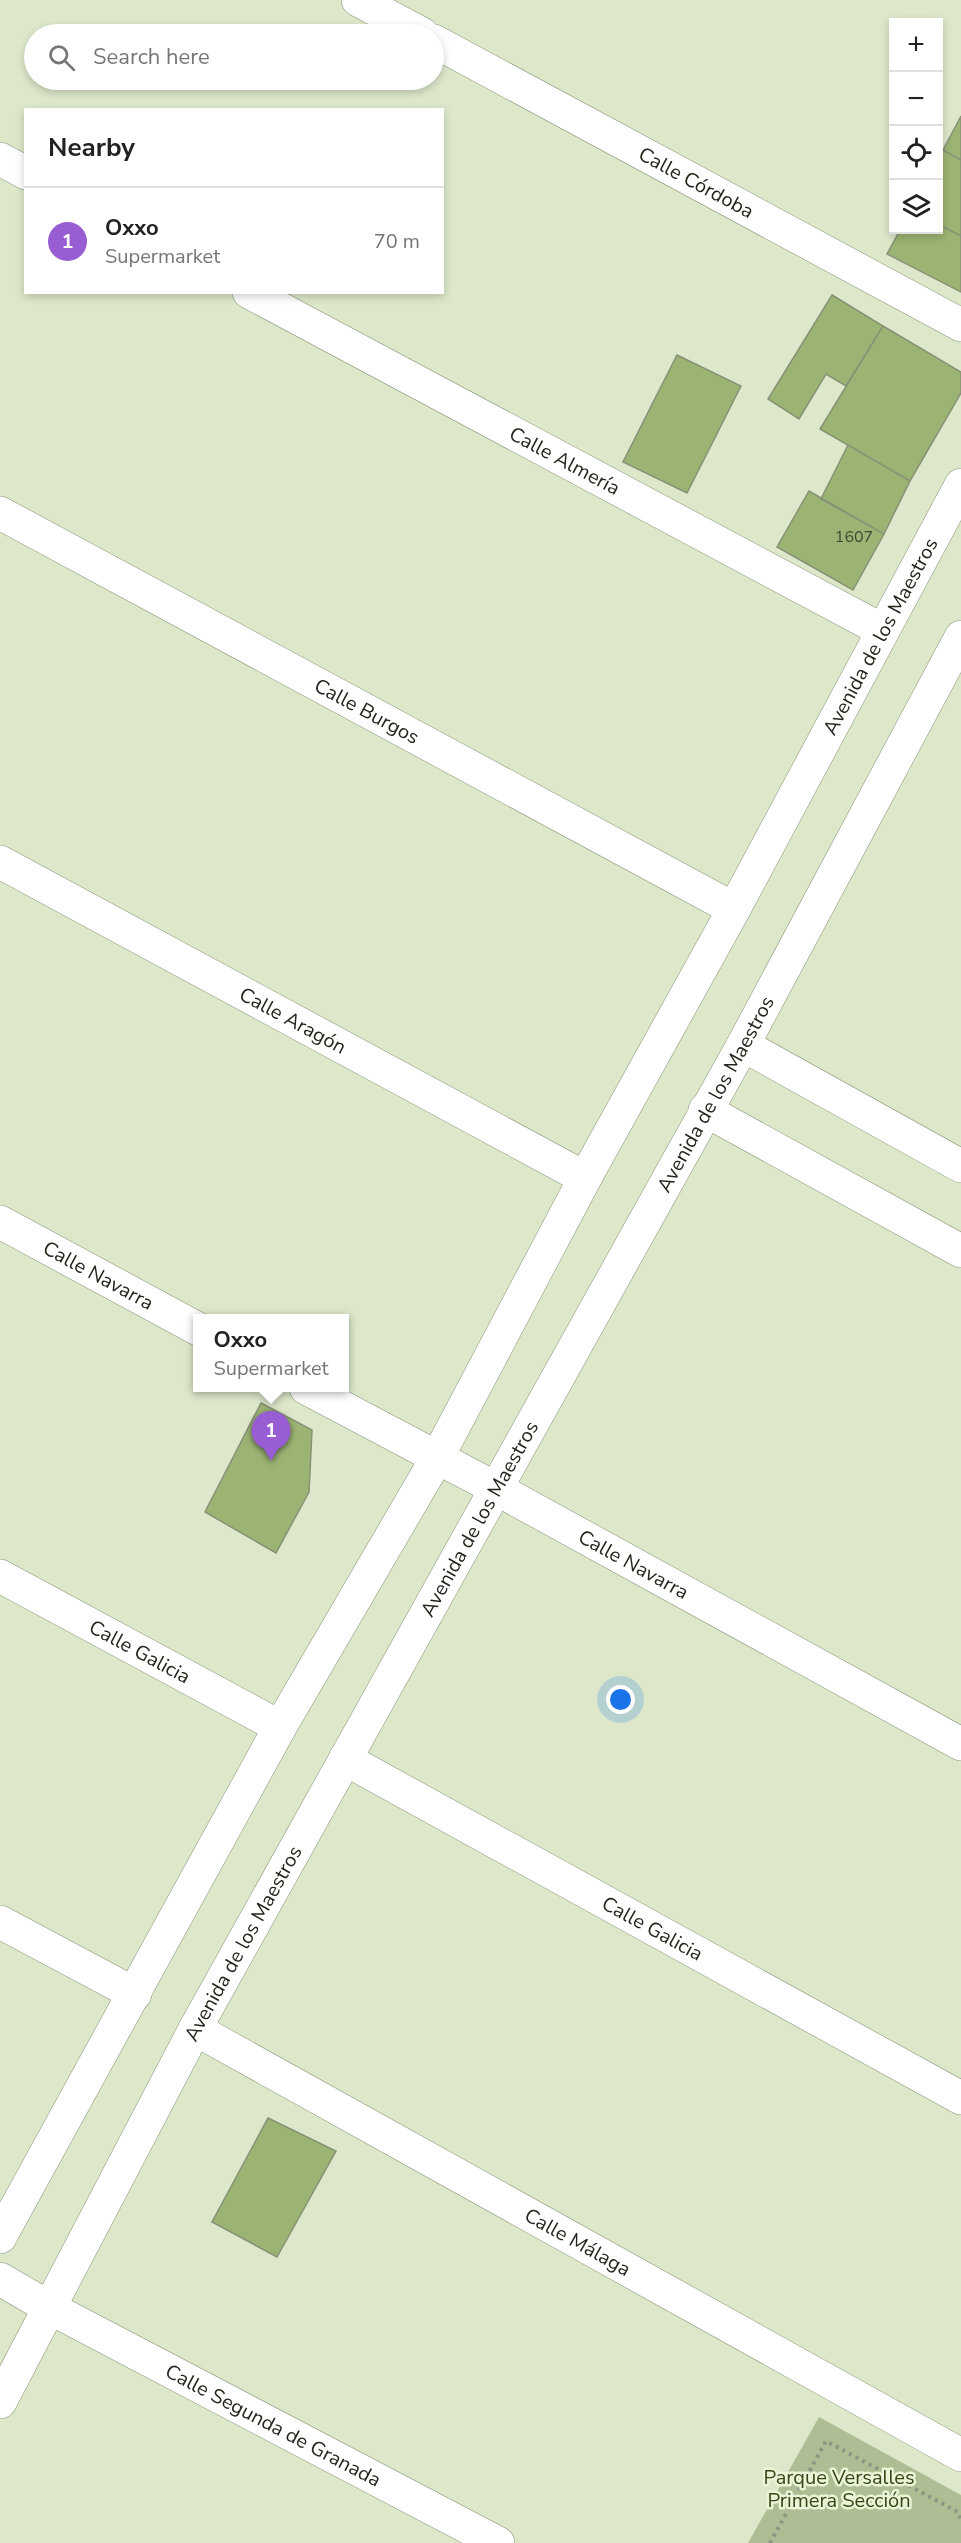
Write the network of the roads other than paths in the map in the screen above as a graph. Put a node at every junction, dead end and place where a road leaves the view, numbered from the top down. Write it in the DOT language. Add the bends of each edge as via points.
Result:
graph roads {
  1 [pos="358,0"];
  2 [pos="403,24"];
  3 [pos="444,46"];
  4 [pos="0,159"];
  5 [pos="24,172"];
  6 [pos="253,294"];
  7 [pos="961,326"];
  8 [pos="961,484"];
  9 [pos="0,513"];
  10 [pos="882,630"];
  11 [pos="961,637"];
  12 [pos="952,671"];
  13 [pos="0,862"];
  14 [pos="734,909"];
  15 [pos="743,1046"];
  16 [pos="705,1110"];
  17 [pos="961,1166"];
  18 [pos="585,1178"];
  19 [pos="0,1222"];
  20 [pos="961,1251"];
  21 [pos="193,1326"];
  22 [pos="313,1392"];
  23 [pos="437,1458"];
  24 [pos="495,1488"];
  25 [pos="0,1576"];
  26 [pos="280,1727"];
  27 [pos="961,1744"];
  28 [pos="345,1759"];
  29 [pos="0,1922"];
  30 [pos="135,1994"];
  31 [pos="195,2029"];
  32 [pos="961,2098"];
  33 [pos="0,2237"];
  34 [pos="0,2280"];
  35 [pos="50,2308"];
  36 [pos="0,2402"];
  37 [pos="961,2455"];
  38 [pos="498,2543"];
  1 -- 2 [label="street"];
  3 -- 7 [label="street, Calle Córdoba"];
  4 -- 5 [label="street"];
  6 -- 10 [label="street, Calle Almería"];
  8 -- 10 [label="street, Avenida de los Maestros"];
  9 -- 14 [label="street, Calle Burgos"];
  10 -- 14 [label="street, Avenida de los Maestros"];
  11 -- 12 [label="street, Avenida de los Maestros"];
  12 -- 15 [label="street, Avenida de los Maestros"];
  13 -- 18 [label="street, Calle Aragón"];
  14 -- 18 [label="street, Avenida de los Maestros"];
  15 -- 16 [label="street, Avenida de los Maestros"];
  15 -- 17 [label="street"];
  16 -- 20 [label="street"];
  16 -- 24 [label="street, Avenida de los Maestros"];
  18 -- 23 [label="street, Avenida de los Maestros"];
  19 -- 21 [label="street, Calle Navarra"];
  22 -- 23 [label="street, Calle Navarra"];
  23 -- 24 [label="street, Calle Navarra"];
  23 -- 26 [label="street, Avenida de los Maestros"];
  24 -- 27 [label="street, Calle Navarra"];
  24 -- 28 [label="street, Avenida de los Maestros"];
  25 -- 26 [label="street, Calle Galicia"];
  26 -- 30 [label="street, Avenida de los Maestros"];
  28 -- 31 [label="street, Avenida de los Maestros"];
  28 -- 32 [label="street, Calle Galicia"];
  29 -- 30 [label="street"];
  30 -- 33 [label="street, Avenida de los Maestros"];
  31 -- 35 [label="street, Avenida de los Maestros"];
  31 -- 37 [label="street, Calle Málaga"];
  34 -- 35 [label="street, Calle Segunda de Granada"];
  35 -- 36 [label="street, Avenida de los Maestros"];
  35 -- 38 [label="street, Calle Segunda de Granada"];
}
